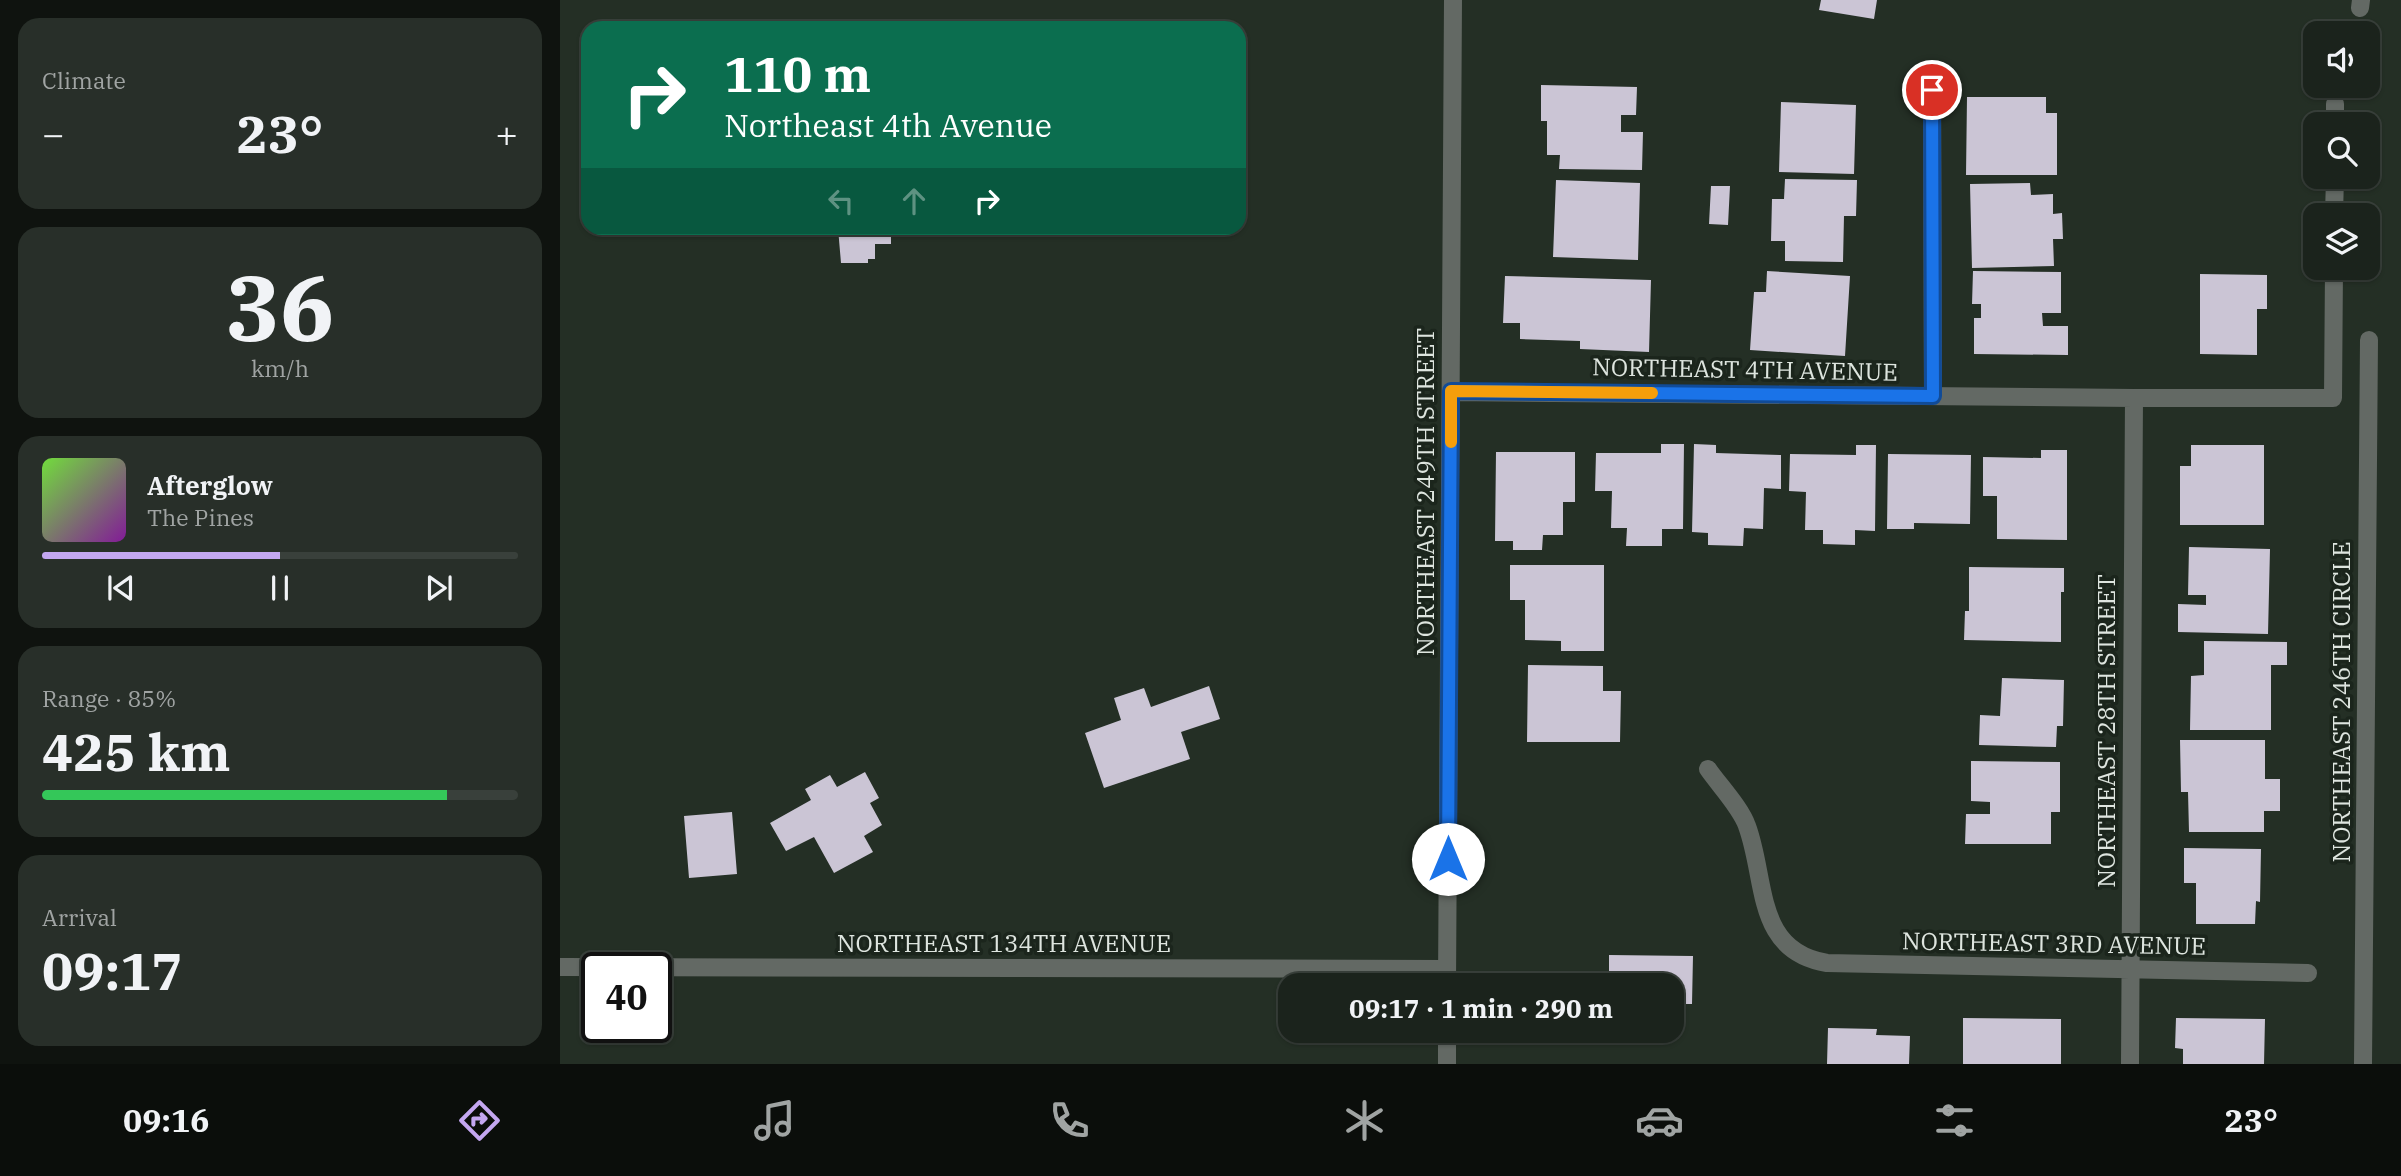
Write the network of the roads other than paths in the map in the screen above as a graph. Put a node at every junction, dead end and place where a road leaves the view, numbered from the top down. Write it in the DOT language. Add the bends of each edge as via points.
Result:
graph roads {
  1 [pos="1453,0"];
  2 [pos="1932,90"];
  3 [pos="2335,104"];
  4 [pos="2335,112"];
  5 [pos="2334,280"];
  6 [pos="2369,340"];
  7 [pos="1451,391"];
  8 [pos="1933,396"];
  9 [pos="2134,398"];
  10 [pos="1708,769"];
  11 [pos="560,967"];
  12 [pos="2130,971"];
  13 [pos="1447,973"];
  14 [pos="2308,973"];
  15 [pos="1278,975"];
  16 [pos="1447,1043"];
  17 [pos="1447,1064"];
  18 [pos="2130,1064"];
  19 [pos="2363,1064"];
  1 -- 7 [label="street, NORTHEAST 249TH STREET"];
  2 -- 8 [label="street"];
  3 -- 4 [label="street"];
  5 -- 9 [label="street, NORTHEAST 4TH AVENUE" via="2333,398"];
  6 -- 19 [label="street, NORTHEAST 246TH CIRCLE"];
  7 -- 8 [label="street, NORTHEAST 4TH AVENUE"];
  7 -- 13 [label="street, NORTHEAST 249TH STREET"];
  8 -- 9 [label="street, NORTHEAST 4TH AVENUE"];
  9 -- 12 [label="street, NORTHEAST 28TH STREET"];
  10 -- 12 [label="street, NORTHEAST 3RD AVENUE" via="1747,824 1771,923 1800,956 1827,963"];
  11 -- 15 [label="street, NORTHEAST 134TH AVENUE"];
  12 -- 14 [label="street, NORTHEAST 3RD AVENUE"];
  12 -- 18 [label="street, NORTHEAST 28TH STREET"];
  16 -- 17 [label="street"];
}
